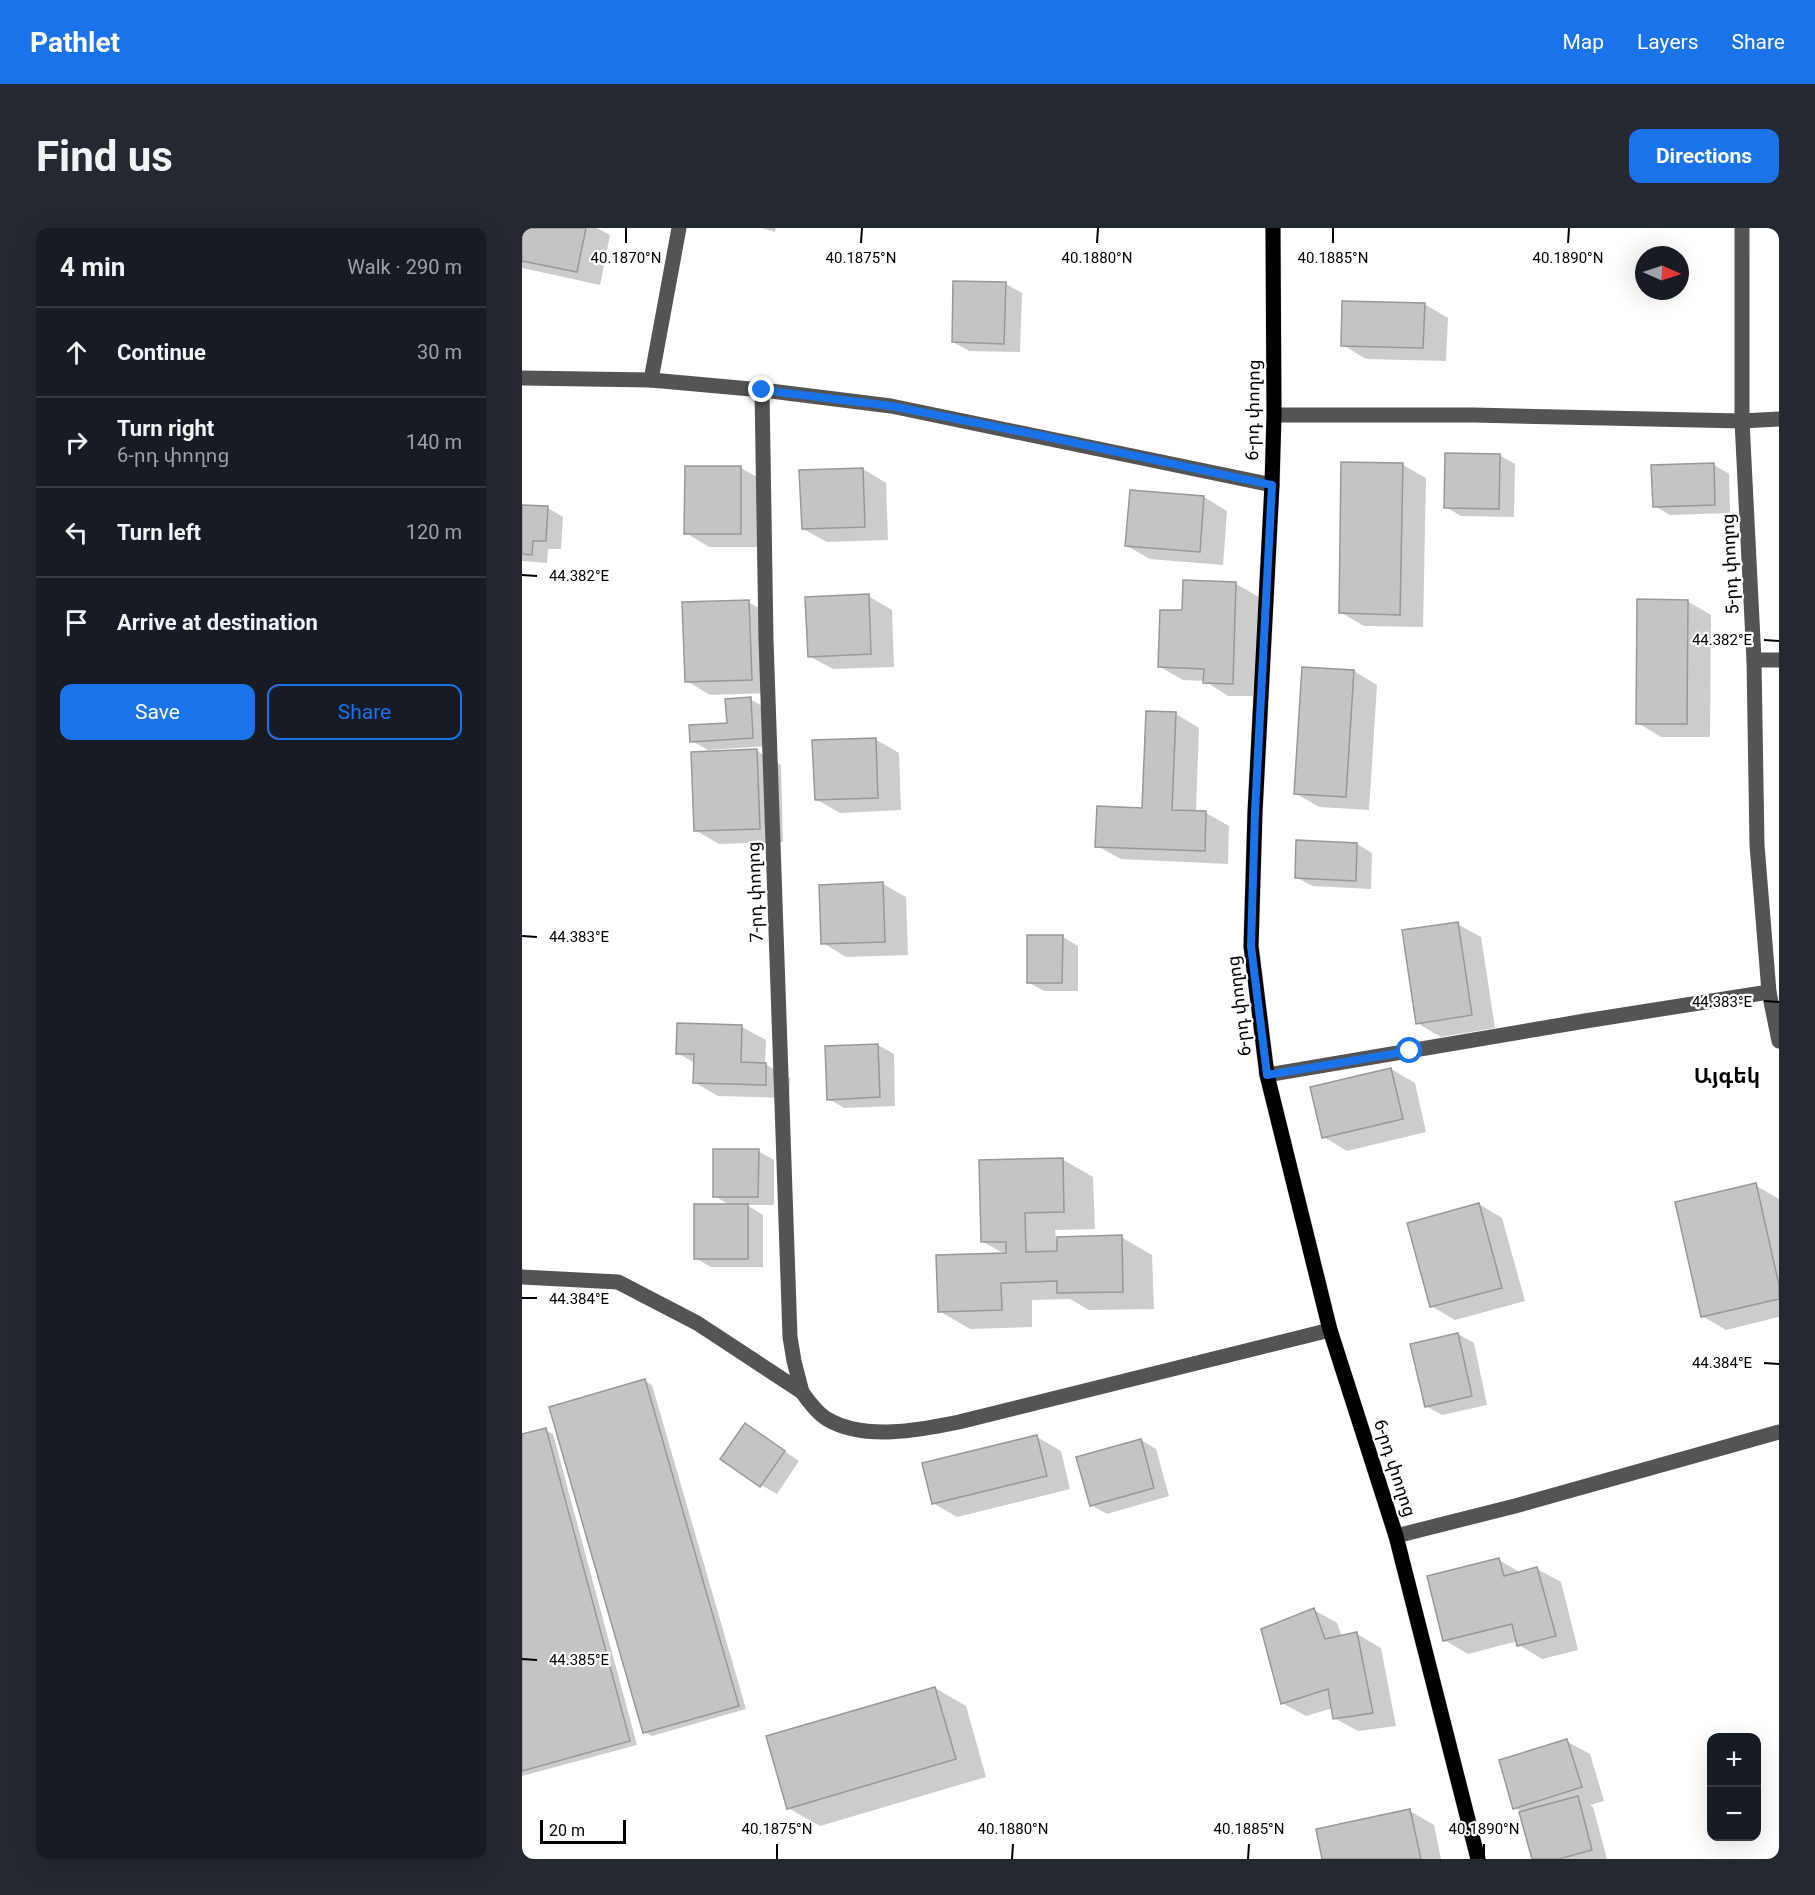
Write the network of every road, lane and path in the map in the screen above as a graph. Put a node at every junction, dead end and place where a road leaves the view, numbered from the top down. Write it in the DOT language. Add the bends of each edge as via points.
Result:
graph roads {
  1 [pos="679,228"];
  2 [pos="1273,228"];
  3 [pos="1742,228"];
  4 [pos="522,378"];
  5 [pos="651,380"];
  6 [pos="762,390"];
  7 [pos="1274,415"];
  8 [pos="1779,419"];
  9 [pos="1742,422"];
  10 [pos="1272,485"];
  11 [pos="1754,660"];
  12 [pos="1779,660"];
  13 [pos="1769,992"];
  14 [pos="1779,1041"];
  15 [pos="1267,1075"];
  16 [pos="522,1277"];
  17 [pos="1330,1330"];
  18 [pos="802,1392"];
  19 [pos="1779,1432"];
  20 [pos="1396,1536"];
  21 [pos="1478,1859"];
  1 -- 5 [label="street"];
  2 -- 7 [label="main road, 6-րդ փողոց"];
  3 -- 9 [label="street, 5-րդ փողոց"];
  4 -- 5 [label="street"];
  5 -- 6 [label="street"];
  6 -- 10 [label="street" via="891,406"];
  6 -- 18 [label="street, 7-րդ փողոց" via="766,640 790,1337"];
  7 -- 9 [label="street"];
  7 -- 10 [label="main road, 6-րդ փողոց"];
  8 -- 9 [label="street"];
  9 -- 11 [label="street, 5-րդ փողոց"];
  10 -- 15 [label="main road, 6-րդ փողոց" via="1251,946"];
  11 -- 12 [label="street"];
  11 -- 13 [label="street, 5-րդ փողոց" via="1757,845"];
  13 -- 14 [label="street, 5-րդ փողոց"];
  13 -- 15 [label="street"];
  15 -- 17 [label="main road, 6-րդ փողոց"];
  16 -- 18 [label="street" via="618,1282 697,1323"];
  17 -- 18 [label="street" via="917,1430 881,1432 848,1428 827,1419"];
  17 -- 20 [label="main road, 6-րդ փողոց"];
  19 -- 20 [label="street"];
  20 -- 21 [label="main road, 6-րդ փողոց"];
}
